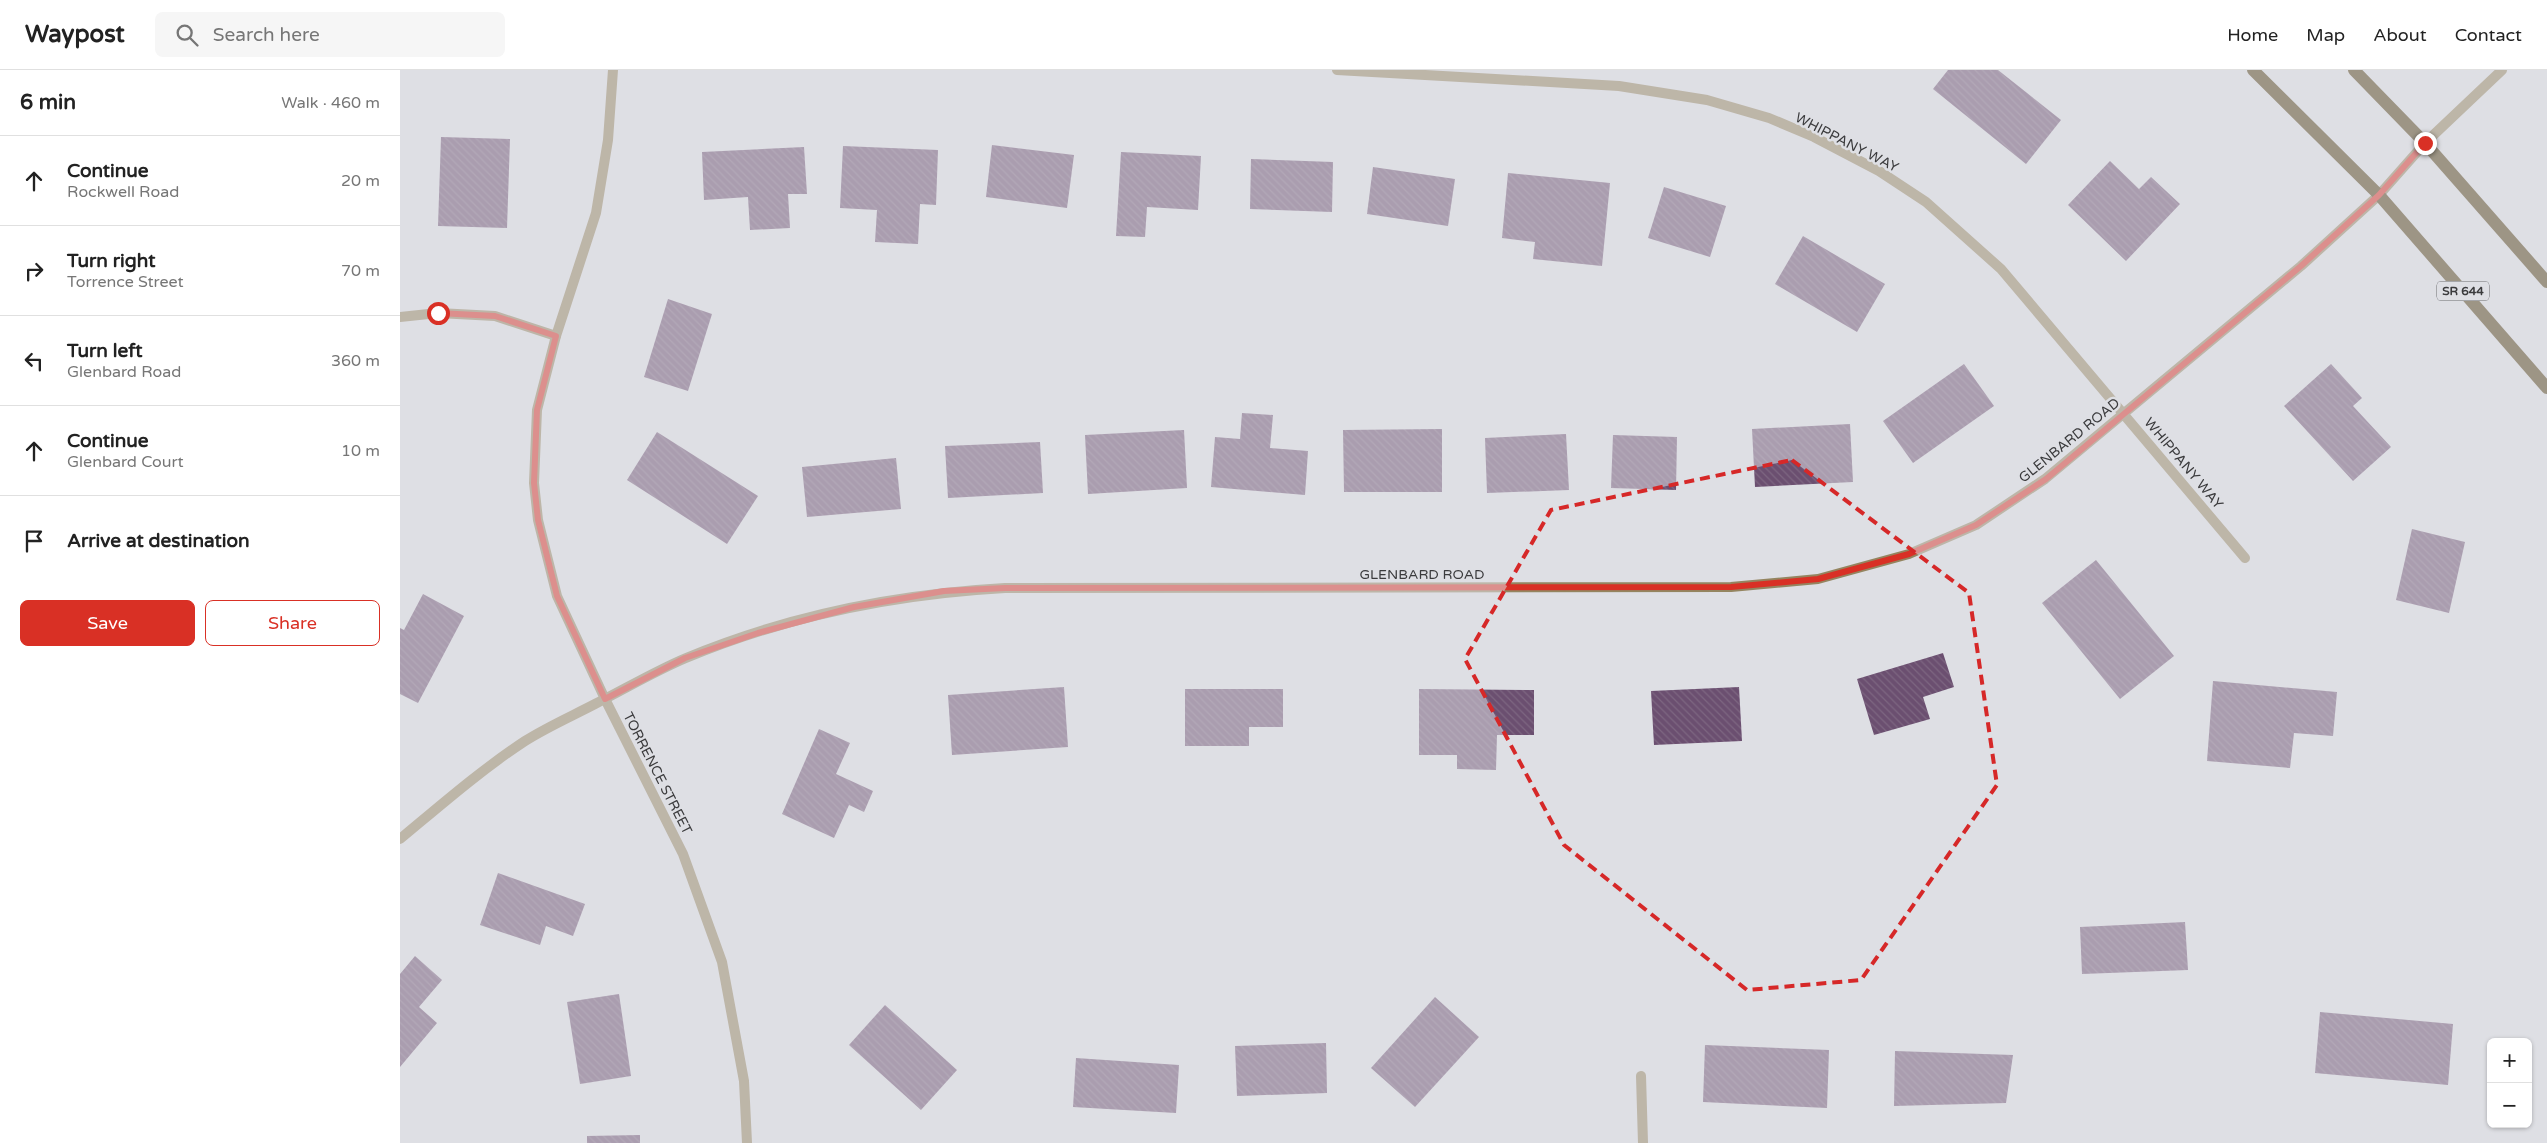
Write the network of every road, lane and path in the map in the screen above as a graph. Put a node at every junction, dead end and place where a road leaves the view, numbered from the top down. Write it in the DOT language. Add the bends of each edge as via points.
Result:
graph roads {
  1 [pos="613,70"];
  2 [pos="1337,70"];
  3 [pos="2253,70"];
  4 [pos="2354,70"];
  5 [pos="2502,70"];
  6 [pos="2425,143"];
  7 [pos="2379,195"];
  8 [pos="2547,282"];
  9 [pos="400,317"];
  10 [pos="556,336"];
  11 [pos="2547,388"];
  12 [pos="2124,413"];
  13 [pos="2246,558"];
  14 [pos="605,699"];
  15 [pos="400,838"];
  16 [pos="1641,1076"];
  17 [pos="746,1143"];
  18 [pos="1643,1143"];
  1 -- 10 [label="street, TORRENCE STREET" via="608,140 596,213"];
  2 -- 12 [label="street, WHIPPANY WAY" via="1619,86 1707,100 1768,118 1814,137 1879,171 1926,202 1987,256"];
  3 -- 7 [label="main road, SR 644"];
  4 -- 6 [label="main road"];
  5 -- 6 [label="street, GLENBARD ROAD"];
  6 -- 7 [label="street, GLENBARD ROAD"];
  6 -- 8 [label="main road"];
  7 -- 11 [label="main road, SR 644"];
  7 -- 12 [label="street, GLENBARD ROAD" via="2301,266"];
  9 -- 10 [label="street" via="438,313 495,316"];
  10 -- 14 [label="street, TORRENCE STREET" via="537,410 534,483 538,520 557,596"];
  12 -- 13 [label="street, WHIPPANY WAY"];
  12 -- 14 [label="street, GLENBARD ROAD" via="2046,479 1976,525 1909,554 1818,579 1731,587 1025,588 944,591 854,607 758,633 685,658"];
  14 -- 15 [label="street, GLENBARD ROAD" via="527,740 492,763"];
  14 -- 17 [label="street, TORRENCE STREET" via="683,854 722,962 744,1081"];
  16 -- 18 [label="street"];
}
